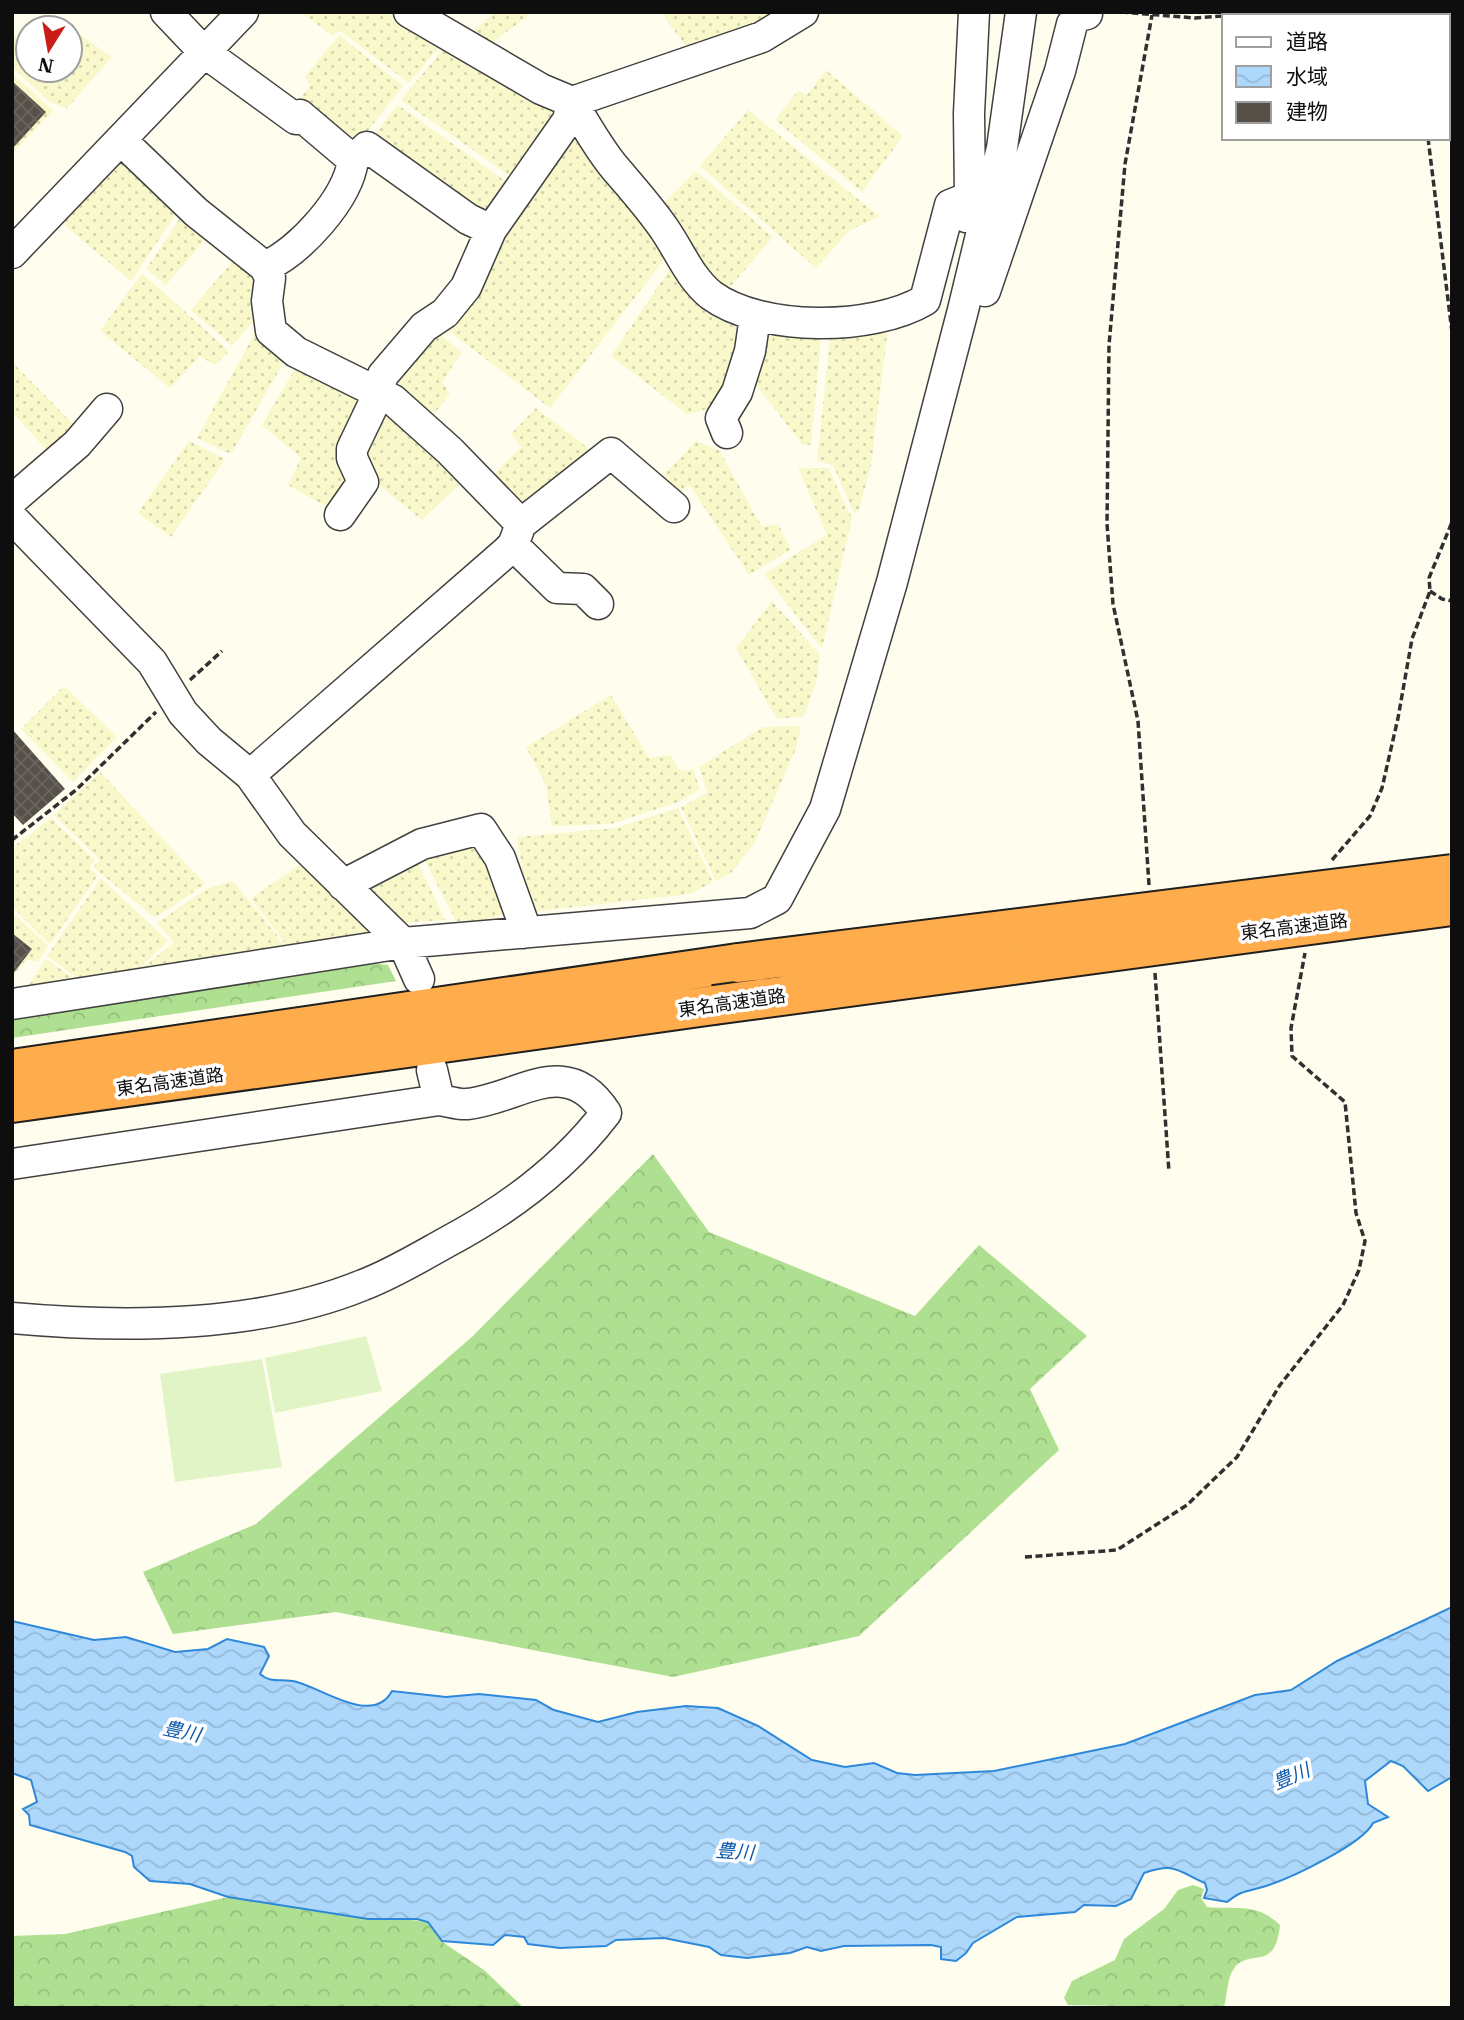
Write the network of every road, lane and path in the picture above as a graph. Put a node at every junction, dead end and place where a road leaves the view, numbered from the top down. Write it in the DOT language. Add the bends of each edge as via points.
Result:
graph roads {
  1 [pos="166,12"];
  2 [pos="243,12"];
  3 [pos="409,12"];
  4 [pos="803,12"];
  5 [pos="974,12"];
  6 [pos="1021,12"];
  7 [pos="1121,12"];
  8 [pos="1304,12"];
  9 [pos="1081,14"];
  10 [pos="1271,14"];
  11 [pos="1152,15"];
  12 [pos="1222,16"];
  13 [pos="204,52"];
  14 [pos="572,102"];
  15 [pos="1428,140"];
  16 [pos="122,141"];
  17 [pos="353,160"];
  18 [pos="970,197"];
  19 [pos="491,230"];
  20 [pos="12,253"];
  21 [pos="265,267"];
  22 [pos="963,310"];
  23 [pos="755,317"];
  24 [pos="1452,332"];
  25 [pos="378,391"];
  26 [pos="107,409"];
  27 [pos="727,433"];
  28 [pos="12,500"];
  29 [pos="674,507"];
  30 [pos="340,515"];
  31 [pos="12,518"];
  32 [pos="1452,522"];
  33 [pos="517,535"];
  34 [pos="1430,591"];
  35 [pos="1452,601"];
  36 [pos="598,604"];
  37 [pos="222,651"];
  38 [pos="172,696"];
  39 [pos="250,775"];
  40 [pos="12,840"];
  41 [pos="1327,867"];
  42 [pos="1452,874"];
  43 [pos="343,885"];
  44 [pos="1149,885"];
  45 [pos="1452,906"];
  46 [pos="523,933"];
  47 [pos="403,943"];
  48 [pos="1306,945"];
  49 [pos="1155,967"];
  50 [pos="419,979"];
  51 [pos="12,1004"];
  52 [pos="12,1069"];
  53 [pos="432,1070"];
  54 [pos="439,1100"];
  55 [pos="12,1103"];
  56 [pos="12,1164"];
  57 [pos="1169,1172"];
  58 [pos="12,1318"];
  59 [pos="1025,1557"];
  1 -- 13 [label="street"];
  2 -- 13 [label="street"];
  3 -- 14 [label="street" via="541,89"];
  4 -- 14 [label="street" via="762,37"];
  5 -- 18 [label="street"];
  6 -- 22 [label="street" via="1002,148"];
  7 -- 11 [label="path"];
  8 -- 10 [label="path"];
  9 -- 22 [label="street" via="1072,24 985,293"];
  11 -- 12 [label="path"];
  11 -- 44 [label="path" via="1125,164 1111,331 1107,524 1113,604 1138,721"];
  13 -- 16 [label="street"];
  13 -- 17 [label="street" via="296,119 300,115"];
  14 -- 19 [label="street" via="568,120"];
  14 -- 23 [label="street" via="691,272 709,293"];
  15 -- 24 [label="path"];
  16 -- 20 [label="street"];
  16 -- 21 [label="street" via="196,212"];
  17 -- 19 [label="street" via="367,147 468,219"];
  17 -- 21 [label="street" via="331,209 301,241"];
  18 -- 22 [label="street" via="952,283"];
  18 -- 23 [label="street" via="950,205 925,300 910,309 851,321"];
  19 -- 25 [label="street" via="466,287 404,349 383,375"];
  21 -- 25 [label="street" via="270,278 271,331 296,352 363,388"];
  22 -- 46 [label="street" via="892,582 825,809 777,899 750,913"];
  23 -- 27 [label="street" via="737,392 721,418"];
  25 -- 30 [label="street" via="352,449 363,482"];
  25 -- 33 [label="street" via="450,451"];
  26 -- 28 [label="street" via="77,444"];
  29 -- 33 [label="street" via="611,453"];
  31 -- 38 [label="street" via="152,662"];
  32 -- 34 [label="path" via="1429,578"];
  33 -- 36 [label="street" via="557,588 583,589"];
  33 -- 39 [label="street" via="467,589 402,640"];
  34 -- 35 [label="path"];
  34 -- 41 [label="path" via="1412,639 1382,788 1370,816"];
  37 -- 38 [label="path"];
  38 -- 39 [label="street" via="209,741"];
  38 -- 40 [label="path" via="76,790"];
  39 -- 43 [label="street" via="292,834"];
  42 -- 52 [label="highway, 東名高速道路, bridge" via="738,963"];
  43 -- 46 [label="street" via="422,844 481,829 499,858"];
  43 -- 47 [label="street"];
  45 -- 55 [label="highway, 東名高速道路, bridge"];
  46 -- 47 [label="street"];
  47 -- 50 [label="street"];
  47 -- 51 [label="street"];
  48 -- 59 [label="path" via="1292,1028 1292,1056 1345,1102 1356,1213 1365,1241 1359,1270 1343,1305 1280,1385 1237,1457 1186,1505 1117,1550"];
  49 -- 57 [label="path"];
  53 -- 54 [label="street"];
  54 -- 56 [label="street"];
  54 -- 58 [label="street" via="466,1105 553,1080 573,1083 606,1113 556,1168 507,1206 362,1286 238,1316 150,1324"];
}
